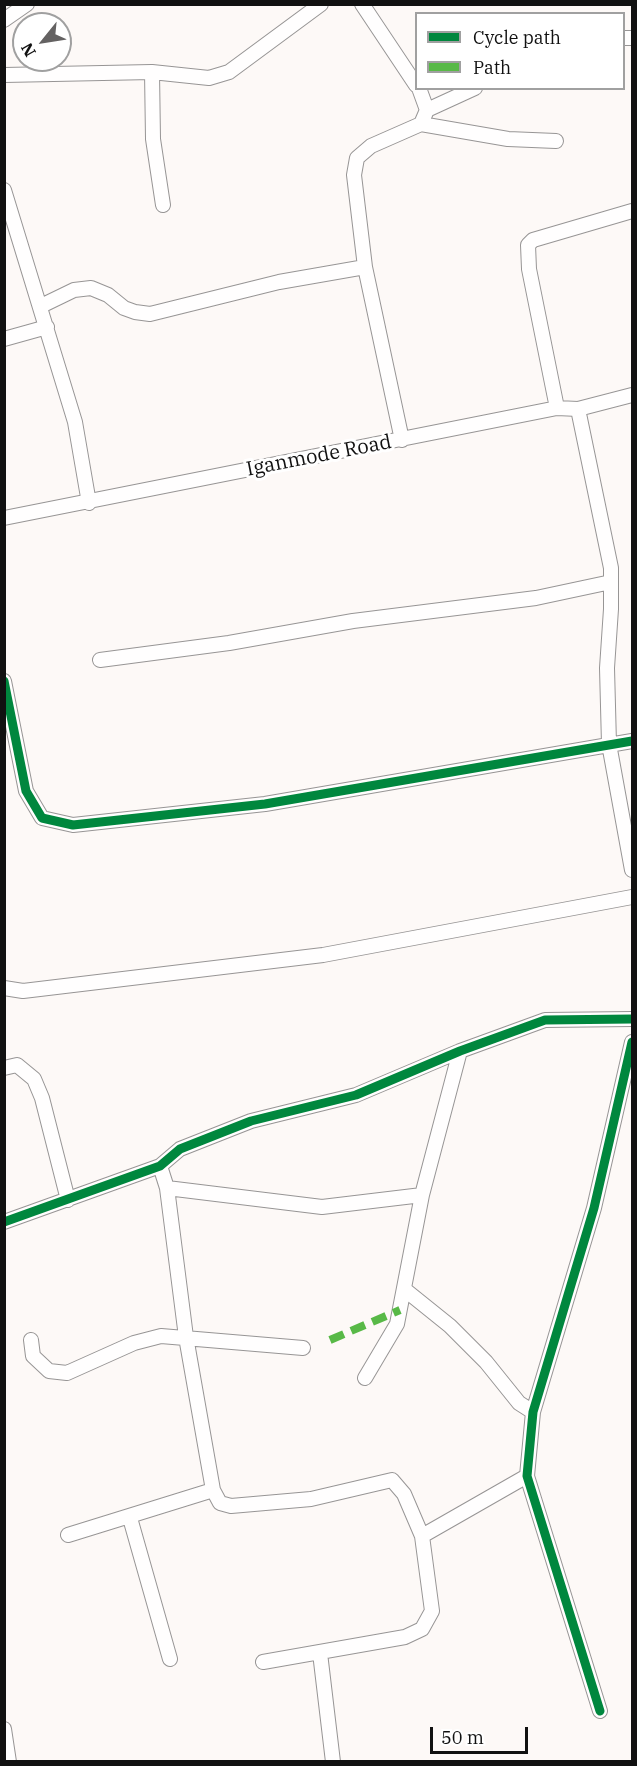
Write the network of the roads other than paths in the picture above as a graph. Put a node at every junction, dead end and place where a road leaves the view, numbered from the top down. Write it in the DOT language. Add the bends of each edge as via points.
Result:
graph roads {
  1 [pos="27,4"];
  2 [pos="321,4"];
  3 [pos="362,4"];
  4 [pos="4,20"];
  5 [pos="152,72"];
  6 [pos="4,75"];
  7 [pos="415,82"];
  8 [pos="420,90"];
  9 [pos="471,90"];
  10 [pos="427,110"];
  11 [pos="421,124"];
  12 [pos="556,141"];
  13 [pos="4,190"];
  14 [pos="163,205"];
  15 [pos="633,211"];
  16 [pos="365,267"];
  17 [pos="41,306"];
  18 [pos="47,327"];
  19 [pos="4,339"];
  20 [pos="633,394"];
  21 [pos="557,408"];
  22 [pos="578,409"];
  23 [pos="402,440"];
  24 [pos="89,503"];
  25 [pos="4,518"];
  26 [pos="611,582"];
  27 [pos="100,660"];
  28 [pos="4,681"];
  29 [pos="633,741"];
  30 [pos="609,744"];
  31 [pos="633,870"];
  32 [pos="633,897"];
  33 [pos="4,988"];
  34 [pos="633,1019"];
  35 [pos="633,1042"];
  36 [pos="460,1051"];
  37 [pos="4,1068"];
  38 [pos="160,1166"];
  39 [pos="167,1188"];
  40 [pos="422,1195"];
  41 [pos="68,1200"];
  42 [pos="4,1222"];
  43 [pos="404,1289"];
  44 [pos="186,1337"];
  45 [pos="30,1340"];
  46 [pos="303,1348"];
  47 [pos="365,1378"];
  48 [pos="533,1412"];
  49 [pos="526,1476"];
  50 [pos="213,1490"];
  51 [pos="130,1518"];
  52 [pos="68,1535"];
  53 [pos="422,1536"];
  54 [pos="320,1653"];
  55 [pos="170,1659"];
  56 [pos="263,1662"];
  57 [pos="600,1711"];
  58 [pos="4,1729"];
  59 [pos="9,1761"];
  60 [pos="333,1761"];
  1 -- 4 [label="street"];
  2 -- 5 [label="street" via="228,72 209,78"];
  3 -- 7 [label="street"];
  5 -- 6 [label="street"];
  5 -- 14 [label="street" via="153,139"];
  8 -- 10 [label="street"];
  9 -- 10 [label="street"];
  10 -- 11 [label="street"];
  11 -- 12 [label="street" via="508,139"];
  11 -- 16 [label="street" via="371,146 357,158 354,176"];
  13 -- 17 [label="street"];
  15 -- 21 [label="street" via="533,240 528,245 529,268"];
  16 -- 17 [label="street" via="279,282 150,314 124,308 91,288 74,290"];
  16 -- 23 [label="street"];
  17 -- 18 [label="street"];
  18 -- 19 [label="street"];
  18 -- 24 [label="street" via="75,422"];
  20 -- 22 [label="street, Iganmode Road"];
  21 -- 22 [label="street, Iganmode Road"];
  21 -- 23 [label="street, Iganmode Road"];
  22 -- 26 [label="street"];
  23 -- 24 [label="street, Iganmode Road"];
  24 -- 25 [label="street, Iganmode Road"];
  26 -- 27 [label="street" via="536,598 352,621"];
  26 -- 30 [label="street"];
  28 -- 30 [label="street" via="26,791 42,818 74,825 265,804"];
  29 -- 30 [label="street"];
  30 -- 31 [label="street"];
  32 -- 33 [label="street" via="323,955 22,991"];
  34 -- 36 [label="street" via="545,1020"];
  35 -- 48 [label="street" via="594,1208"];
  36 -- 38 [label="street" via="356,1095 251,1121 180,1149"];
  36 -- 40 [label="street"];
  37 -- 41 [label="street" via="17,1065 33,1079 42,1098"];
  38 -- 39 [label="street"];
  38 -- 41 [label="street"];
  39 -- 40 [label="street" via="322,1207"];
  39 -- 44 [label="street"];
  40 -- 43 [label="street"];
  41 -- 42 [label="street"];
  43 -- 47 [label="street" via="397,1324"];
  43 -- 48 [label="street" via="450,1326 519,1403"];
  44 -- 45 [label="street" via="161,1336 134,1343 67,1373 49,1371 33,1356"];
  44 -- 46 [label="street"];
  44 -- 50 [label="street"];
  48 -- 49 [label="street"];
  49 -- 53 [label="street"];
  49 -- 57 [label="street"];
  50 -- 51 [label="street"];
  50 -- 53 [label="street" via="220,1503 231,1506 311,1500 392,1480 404,1494"];
  51 -- 52 [label="street"];
  51 -- 55 [label="street"];
  53 -- 54 [label="street" via="432,1611 422,1629 405,1637"];
  54 -- 56 [label="street"];
  54 -- 60 [label="street"];
  58 -- 59 [label="street"];
}
